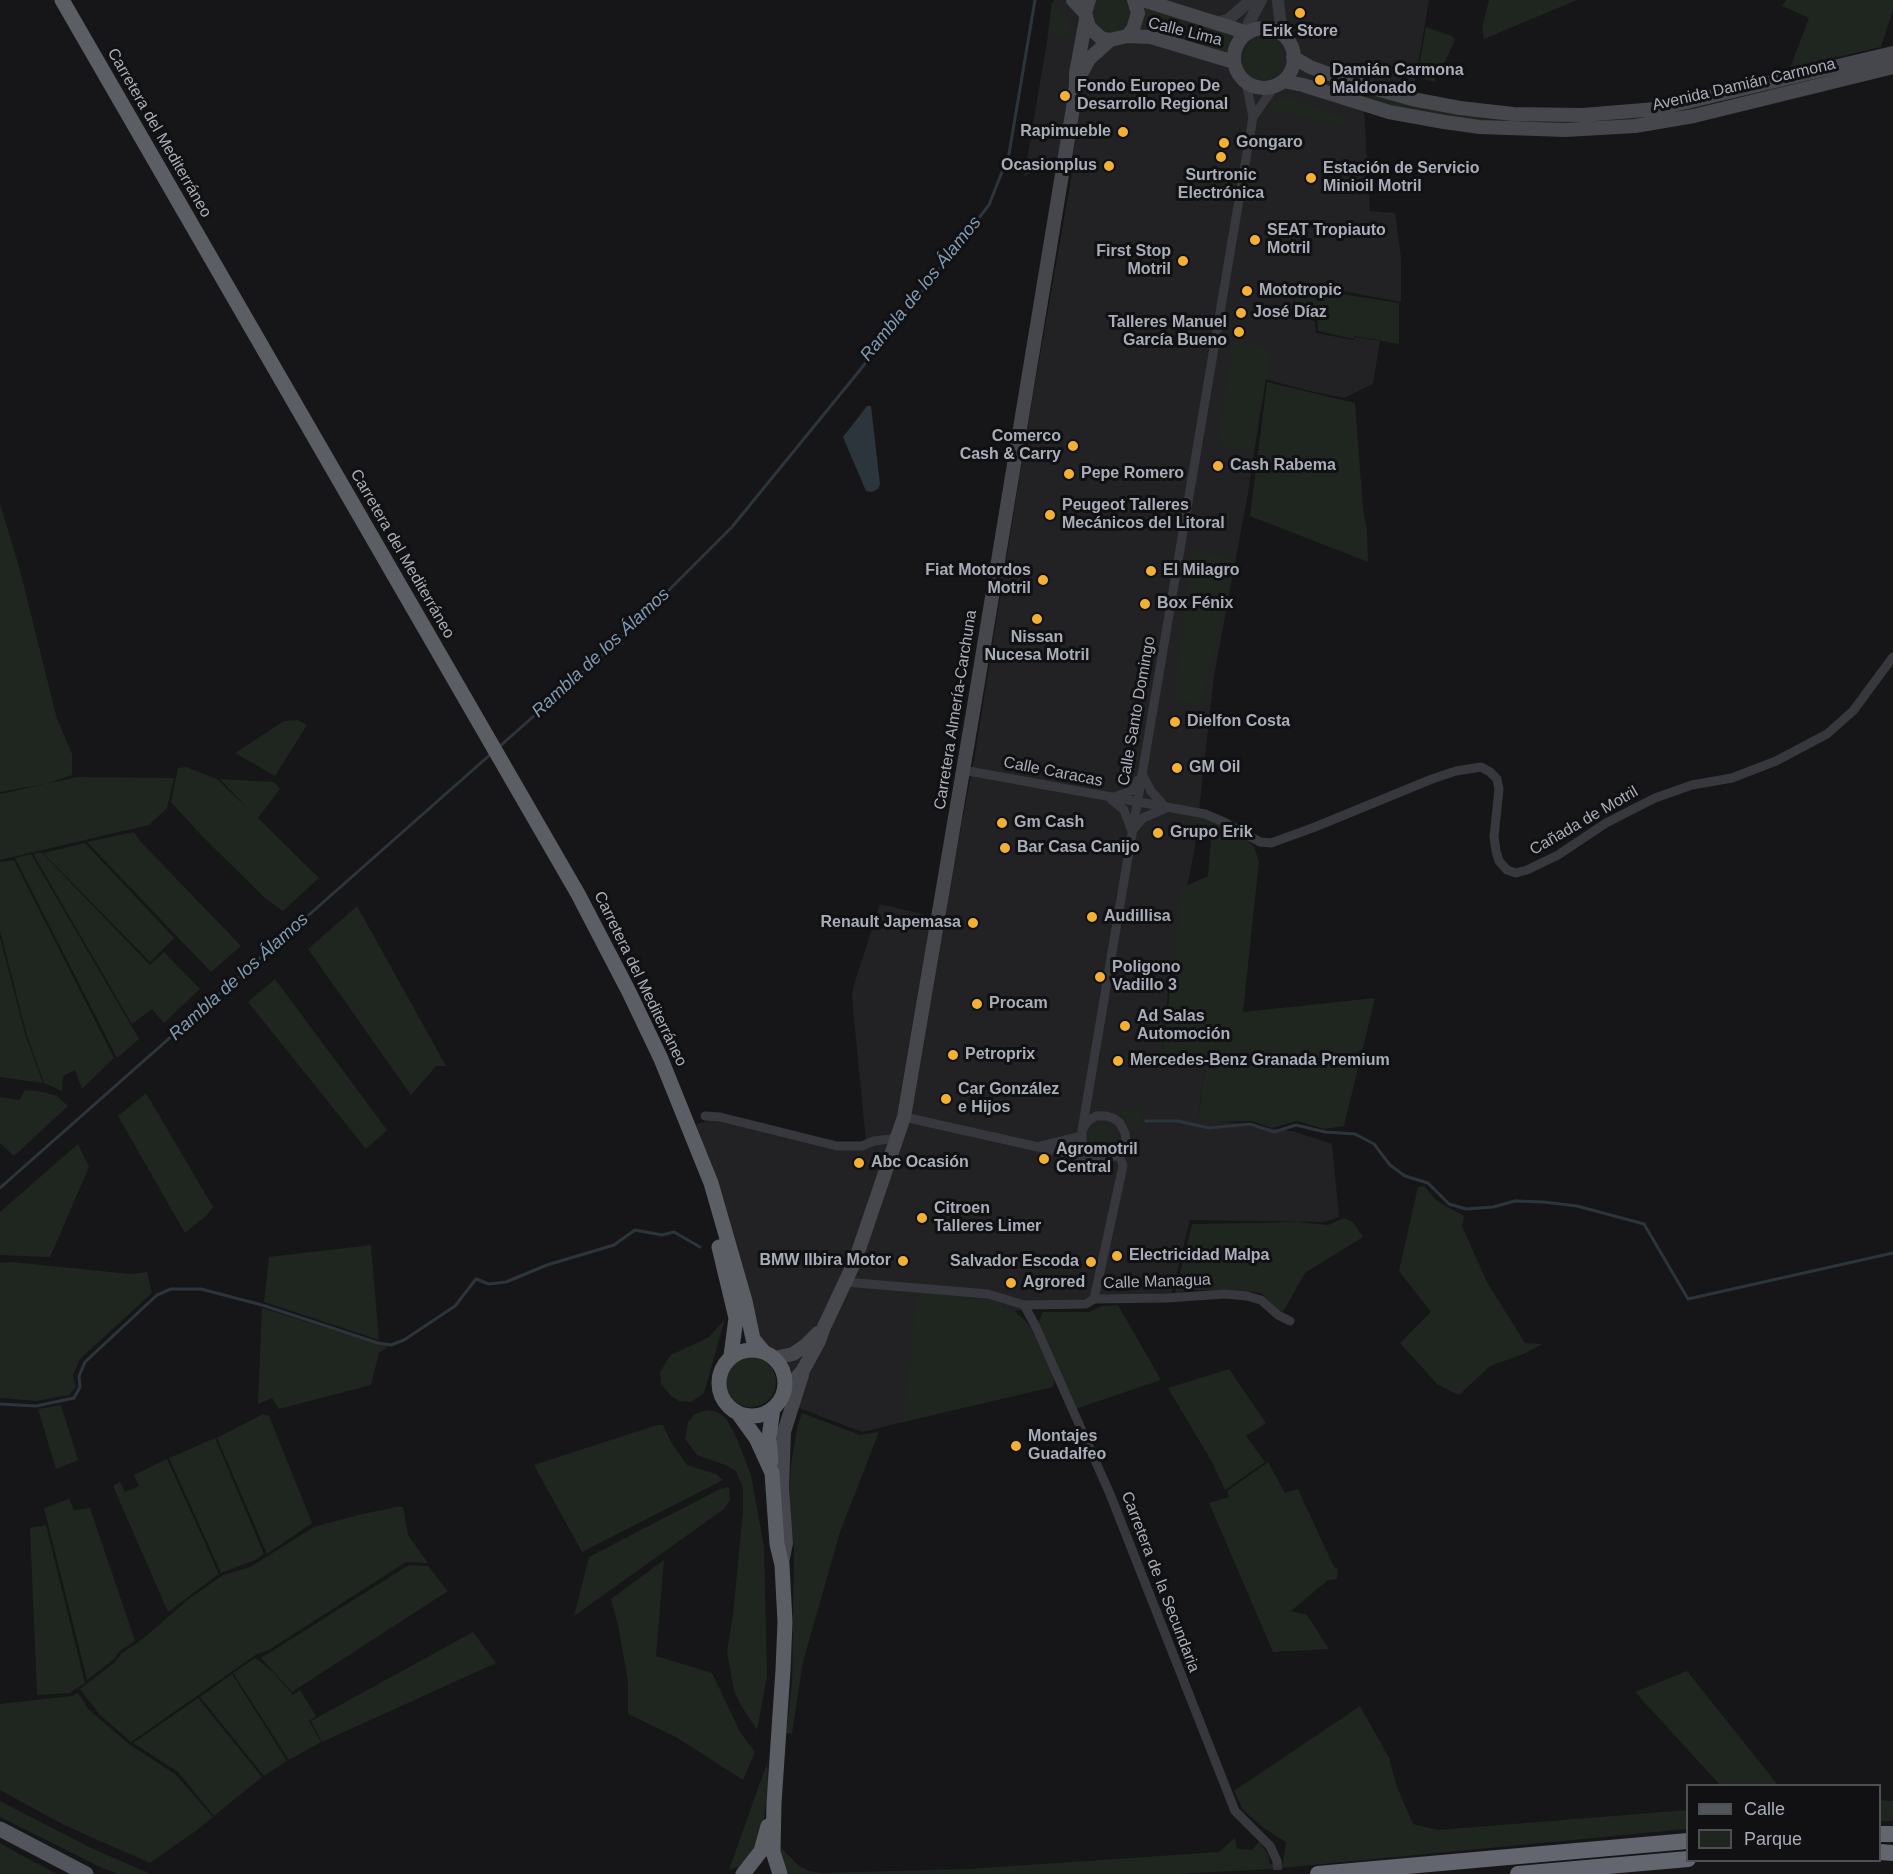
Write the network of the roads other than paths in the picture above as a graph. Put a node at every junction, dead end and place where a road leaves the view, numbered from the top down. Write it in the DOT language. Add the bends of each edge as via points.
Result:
graph roads {
  1 [pos="62,0"];
  2 [pos="1073,0"];
  3 [pos="1134,0"];
  4 [pos="1143,0"];
  5 [pos="1251,0"];
  6 [pos="1261,0"];
  7 [pos="1278,0"];
  8 [pos="1087,10"];
  9 [pos="1214,23"];
  10 [pos="1250,32"];
  11 [pos="1127,36"];
  12 [pos="1287,39"];
  13 [pos="1110,40"];
  14 [pos="1893,53"];
  15 [pos="1293,57"];
  16 [pos="1234,62"];
  17 [pos="1893,67"];
  18 [pos="1245,82"];
  19 [pos="1279,84"];
  20 [pos="1076,85"];
  21 [pos="1253,117"];
  22 [pos="1893,657"];
  23 [pos="963,770"];
  24 [pos="1142,772"];
  25 [pos="1109,798"];
  26 [pos="1136,803"];
  27 [pos="1166,808"];
  28 [pos="1132,831"];
  29 [pos="1089,1098"];
  30 [pos="705,1116"];
  31 [pos="1096,1116"];
  32 [pos="904,1117"];
  33 [pos="1081,1133"];
  34 [pos="692,1136"];
  35 [pos="898,1138"];
  36 [pos="1038,1147"];
  37 [pos="1119,1154"];
  38 [pos="1093,1158"];
  39 [pos="845,1282"];
  40 [pos="1094,1299"];
  41 [pos="1024,1305"];
  42 [pos="1290,1321"];
  43 [pos="824,1327"];
  44 [pos="768,1355"];
  45 [pos="731,1356"];
  46 [pos="803,1370"];
  47 [pos="783,1394"];
  48 [pos="773,1408"];
  49 [pos="738,1413"];
  50 [pos="772,1473"];
  51 [pos="782,1565"];
  52 [pos="774,1803"];
  53 [pos="0,1829"];
  54 [pos="1686,1840"];
  55 [pos="1686,1859"];
  56 [pos="1277,1861"];
  57 [pos="86,1874"];
  58 [pos="743,1874"];
  59 [pos="780,1874"];
  60 [pos="1318,1874"];
  61 [pos="1518,1874"];
  1 -- 34 [label="highway, Carretera del Mediterráneo" via="578,894 661,1059"];
  2 -- 8 [label="main road"];
  3 -- 11 [label="main road" via="1137,22"];
  4 -- 9 [label="main road, Calle Lima"];
  5 -- 9 [label="street" via="1228,20"];
  6 -- 10 [label="street" via="1249,23"];
  7 -- 12 [label="street"];
  8 -- 13 [label="main road" via="1094,33"];
  8 -- 20 [label="main road, Carretera Almería-Carchuna"];
  9 -- 10 [label="main road, Calle Lima"];
  10 -- 12 [label="main road" via="1271,30"];
  10 -- 16 [label="main road" via="1237,45"];
  11 -- 13 [label="main road, Calle Lima"];
  11 -- 16 [label="main road, Calle Lima" via="1151,37"];
  12 -- 15 [label="main road"];
  13 -- 20 [label="main road, Carretera Almería-Carchuna" via="1089,59"];
  14 -- 15 [label="main road, Avenida Damián Carmona" via="1656,109 1583,115 1513,114 1412,99 1354,84"];
  15 -- 19 [label="main road" via="1293,66"];
  16 -- 18 [label="main road"];
  17 -- 19 [label="main road, Avenida Damián Carmona" via="1694,116 1635,126 1565,130 1444,123 1389,112 1303,85"];
  18 -- 19 [label="main road" via="1265,88"];
  18 -- 21 [label="street, Calle Santo Domingo"];
  19 -- 21 [label="street, Calle Santo Domingo"];
  20 -- 23 [label="main road, Carretera Almería-Carchuna"];
  21 -- 24 [label="street, Calle Santo Domingo"];
  22 -- 27 [label="street, Cañada de Motril" via="1853,711 1819,739 1732,778 1692,785 1632,808 1558,855 1516,873 1499,861 1494,837 1499,789 1497,779 1481,767 1432,779 1271,843 1260,842 1205,814"];
  23 -- 25 [label="street, Calle Caracas"];
  23 -- 32 [label="main road, Carretera Almería-Carchuna"];
  24 -- 25 [label="street" via="1131,791"];
  24 -- 26 [label="street, Calle Santo Domingo"];
  24 -- 27 [label="street"];
  25 -- 26 [label="street, Calle Caracas"];
  25 -- 28 [label="street" via="1124,810"];
  26 -- 27 [label="street, Cañada de Motril"];
  26 -- 28 [label="street, Calle Santo Domingo"];
  27 -- 28 [label="street" via="1149,814"];
  28 -- 29 [label="street, Calle Santo Domingo"];
  29 -- 31 [label="street"];
  29 -- 33 [label="street, Calle Santo Domingo"];
  30 -- 35 [label="street" via="837,1146 862,1146"];
  31 -- 33 [label="street"];
  31 -- 37 [label="street" via="1120,1123 1126,1140"];
  32 -- 35 [label="main road, Carretera Almería-Carchuna"];
  32 -- 36 [label="street"];
  33 -- 36 [label="street"];
  33 -- 38 [label="street" via="1082,1145"];
  34 -- 44 [label="highway, Carretera del Mediterráneo" via="711,1183 753,1339"];
  34 -- 45 [label="highway, Carretera del Mediterráneo" via="736,1318"];
  35 -- 39 [label="main road, Carretera Almería-Carchuna"];
  36 -- 38 [label="street"];
  37 -- 38 [label="street" via="1105,1160"];
  37 -- 40 [label="street, Calle Managua" via="1123,1166"];
  39 -- 41 [label="street" via="988,1294"];
  39 -- 43 [label="main road, Carretera Almería-Carchuna"];
  40 -- 41 [label="street" via="1086,1305"];
  40 -- 42 [label="street, Calle Managua" via="1247,1296 1261,1300"];
  41 -- 56 [label="street, Carretera de la Secundaria" via="1110,1494 1235,1811 1270,1846"];
  43 -- 44 [label="main road" via="793,1354"];
  43 -- 46 [label="main road, Carretera Almería-Carchuna"];
  44 -- 45 [label="highway" via="752,1349"];
  44 -- 47 [label="highway" via="784,1375"];
  45 -- 49 [label="highway" via="719,1373 718,1384 724,1402"];
  46 -- 47 [label="main road"];
  46 -- 51 [label="main road" via="784,1432 782,1488 786,1543"];
  47 -- 48 [label="highway"];
  48 -- 49 [label="highway" via="756,1416"];
  48 -- 50 [label="highway" via="769,1438"];
  49 -- 50 [label="highway" via="756,1438"];
  50 -- 51 [label="highway"];
  51 -- 52 [label="highway" via="783,1670"];
  52 -- 58 [label="highway" via="761,1851"];
  52 -- 59 [label="highway" via="773,1852"];
  53 -- 57 [label="main road"];
  54 -- 60 [label="highway"];
  55 -- 61 [label="highway"];
}
